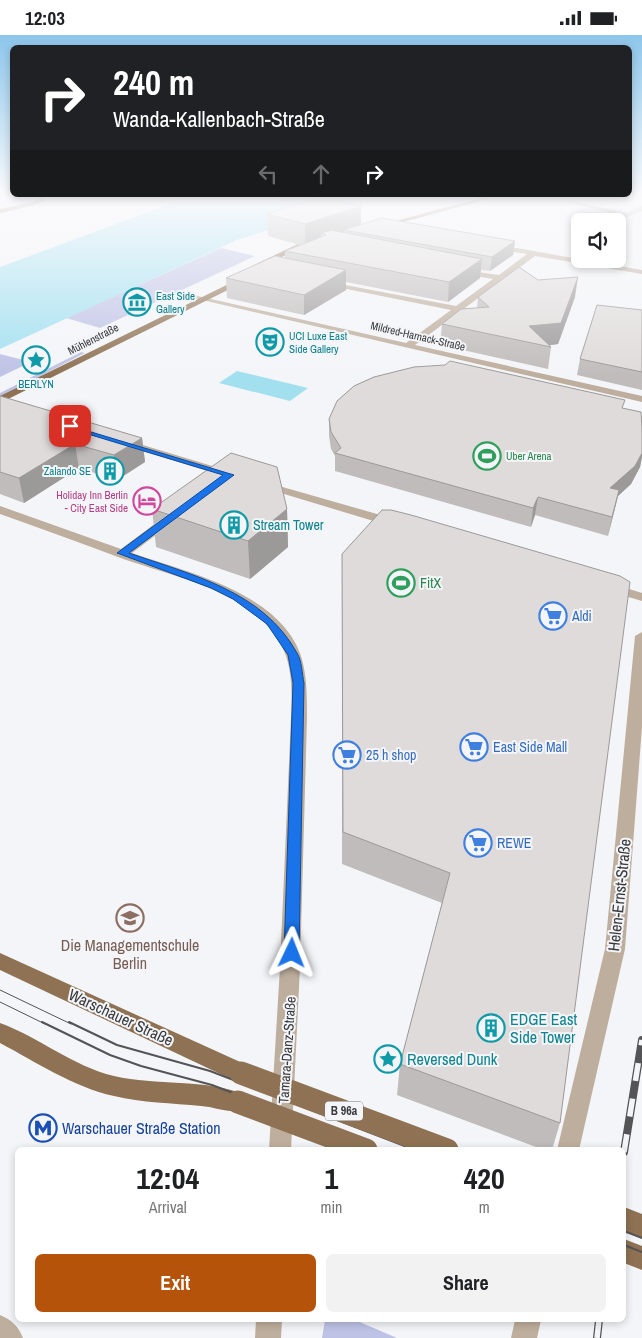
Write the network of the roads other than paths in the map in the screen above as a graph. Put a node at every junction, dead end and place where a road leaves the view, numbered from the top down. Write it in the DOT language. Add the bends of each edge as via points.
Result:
graph roads {
  1 [pos="289,255"];
  2 [pos="295,255"];
  3 [pos="532,255"];
  4 [pos="544,255"];
  5 [pos="451,269"];
  6 [pos="642,272"];
  7 [pos="501,278"];
  8 [pos="318,281"];
  9 [pos="189,296"];
  10 [pos="203,299"];
  11 [pos="458,309"];
  12 [pos="407,346"];
  13 [pos="0,389"];
  14 [pos="642,399"];
  15 [pos="2,404"];
  16 [pos="109,438"];
  17 [pos="256,483"];
  18 [pos="214,487"];
  19 [pos="0,510"];
  20 [pos="182,510"];
  21 [pos="408,528"];
  22 [pos="122,553"];
  23 [pos="599,584"];
  24 [pos="642,597"];
  25 [pos="642,636"];
  26 [pos="0,961"];
  27 [pos="0,1032"];
  28 [pos="280,1147"];
  29 [pos="358,1147"];
  30 [pos="439,1147"];
  31 [pos="569,1147"];
  32 [pos="626,1220"];
  33 [pos="642,1226"];
  34 [pos="626,1252"];
  35 [pos="642,1258"];
  36 [pos="269,1322"];
  37 [pos="528,1322"];
  38 [pos="0,1329"];
  39 [pos="10,1338"];
  40 [pos="268,1338"];
  41 [pos="524,1338"];
  1 -- 9 [label="main road, Mühlenstraße"];
  2 -- 10 [label="main road, Mühlenstraße" via="268,271"];
  3 -- 7 [label="street"];
  4 -- 6 [label="street"];
  5 -- 7 [label="street"];
  7 -- 11 [label="street"];
  8 -- 11 [label="street"];
  9 -- 10 [label="street, Mildred-Harnack-Straße"];
  9 -- 13 [label="main road, Mühlenstraße"];
  10 -- 12 [label="street, Mildred-Harnack-Straße"];
  10 -- 15 [label="main road, Mühlenstraße" via="106,346"];
  11 -- 12 [label="street"];
  12 -- 14 [label="street, Mildred-Harnack-Straße"];
  16 -- 18 [label="street" via="234,476"];
  17 -- 21 [label="street"];
  19 -- 22 [label="street, Tamara-Danz-Straße"];
  20 -- 22 [label="street"];
  22 -- 28 [label="street, Tamara-Danz-Straße" via="215,586 249,605 280,633 297,668 290,991"];
  23 -- 24 [label="street"];
  25 -- 31 [label="street, Helen-Ernst-Straße" via="615,949"];
  26 -- 30 [label="main road, Warschauer Straße / B 96a, bridge" via="241,1073"];
  27 -- 29 [label="main road, B 96a, bridge" via="111,1086 197,1094 238,1102"];
  32 -- 33 [label="main road"];
  34 -- 35 [label="main road"];
  36 -- 40 [label="street"];
  37 -- 41 [label="street"];
  38 -- 39 [label="street"];
}
